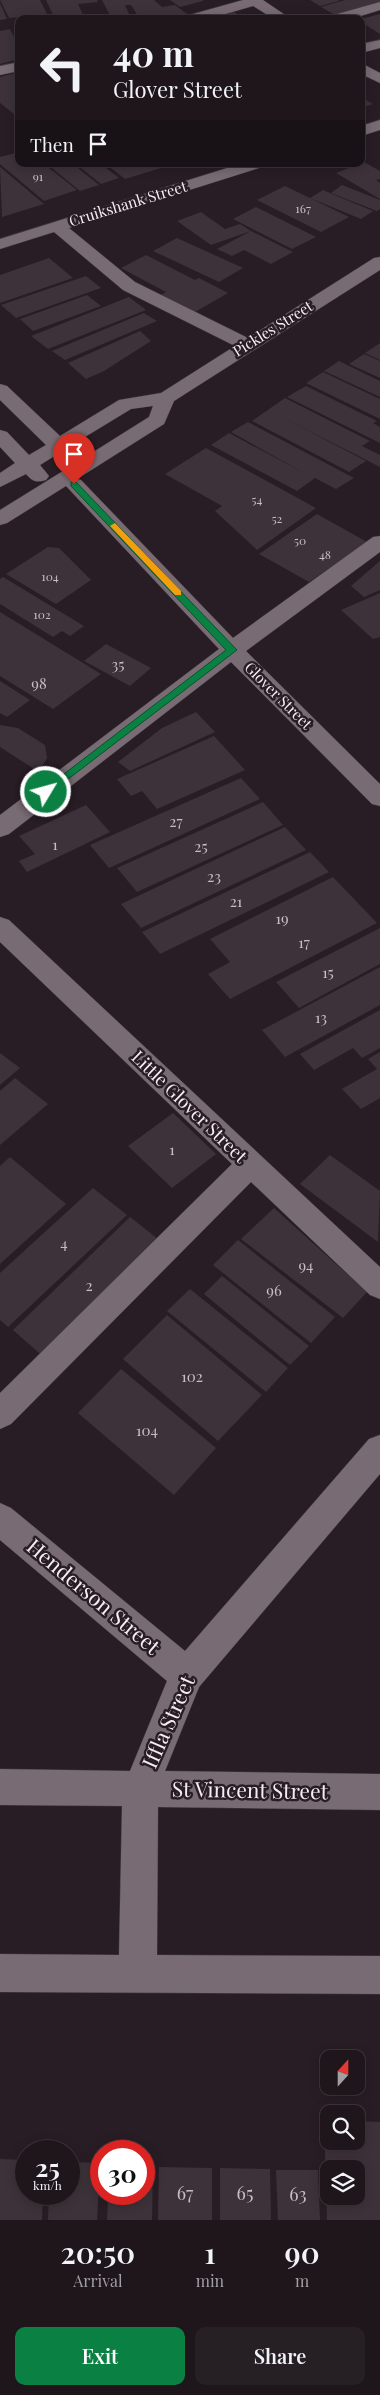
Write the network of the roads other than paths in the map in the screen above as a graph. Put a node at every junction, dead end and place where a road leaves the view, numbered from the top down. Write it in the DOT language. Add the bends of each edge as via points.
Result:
graph roads {
  1 [pos="254,1"];
  2 [pos="380,6"];
  3 [pos="205,15"];
  4 [pos="277,15"];
  5 [pos="349,15"];
  6 [pos="380,44"];
  7 [pos="365,48"];
  8 [pos="15,67"];
  9 [pos="365,70"];
  10 [pos="0,72"];
  11 [pos="380,79"];
  12 [pos="380,125"];
  13 [pos="365,130"];
  14 [pos="246,167"];
  15 [pos="57,226"];
  16 [pos="0,244"];
  17 [pos="380,262"];
  18 [pos="247,345"];
  19 [pos="0,390"];
  20 [pos="166,398"];
  21 [pos="0,436"];
  22 [pos="59,445"];
  23 [pos="27,464"];
  24 [pos="77,476"];
  25 [pos="0,481"];
  26 [pos="51,487"];
  27 [pos="0,519"];
  28 [pos="380,542"];
  29 [pos="232,650"];
  30 [pos="380,798"];
  31 [pos="0,828"];
  32 [pos="0,927"];
  33 [pos="250,1165"];
  34 [pos="380,1286"];
  35 [pos="0,1414"];
  36 [pos="380,1450"];
  37 [pos="0,1519"];
  38 [pos="187,1675"];
  39 [pos="0,1787"];
  40 [pos="140,1789"];
  41 [pos="380,1792"];
  42 [pos="0,1973"];
  43 [pos="138,1973"];
  44 [pos="380,1975"];
  1 -- 3 [label="street"];
  1 -- 4 [label="street"];
  2 -- 5 [label="street"];
  6 -- 7 [label="street"];
  8 -- 10 [label="street"];
  9 -- 11 [label="street"];
  12 -- 13 [label="street"];
  14 -- 15 [label="street, Cruikshank Street"];
  15 -- 16 [label="street, Cruikshank Street"];
  15 -- 18 [label="street" via="129,286"];
  17 -- 18 [label="street, Pickles Street"];
  18 -- 20 [label="street, Pickles Street"];
  19 -- 22 [label="street, Glover Street"];
  20 -- 22 [label="street, Pickles Street" via="126,404"];
  20 -- 24 [label="street" via="157,420"];
  21 -- 23 [label="street"];
  22 -- 23 [label="street, Pickles Street"];
  22 -- 24 [label="street, Glover Street"];
  23 -- 25 [label="street, Pickles Street"];
  23 -- 26 [label="street"];
  24 -- 26 [label="street"];
  24 -- 29 [label="street, Glover Street"];
  26 -- 27 [label="street"];
  28 -- 29 [label="street"];
  29 -- 30 [label="street, Glover Street"];
  29 -- 31 [label="street"];
  32 -- 33 [label="street, Little Glover Street"];
  33 -- 34 [label="street, Little Glover Street"];
  33 -- 35 [label="street"];
  36 -- 38 [label="street, Iffla Street"];
  37 -- 38 [label="street, Henderson Street"];
  38 -- 40 [label="street, Iffla Street"];
  39 -- 40 [label="street, St Vincent Street"];
  40 -- 41 [label="street, St Vincent Street"];
  40 -- 43 [label="street, Iffla Street"];
  42 -- 43 [label="street"];
  43 -- 44 [label="street"];
}
